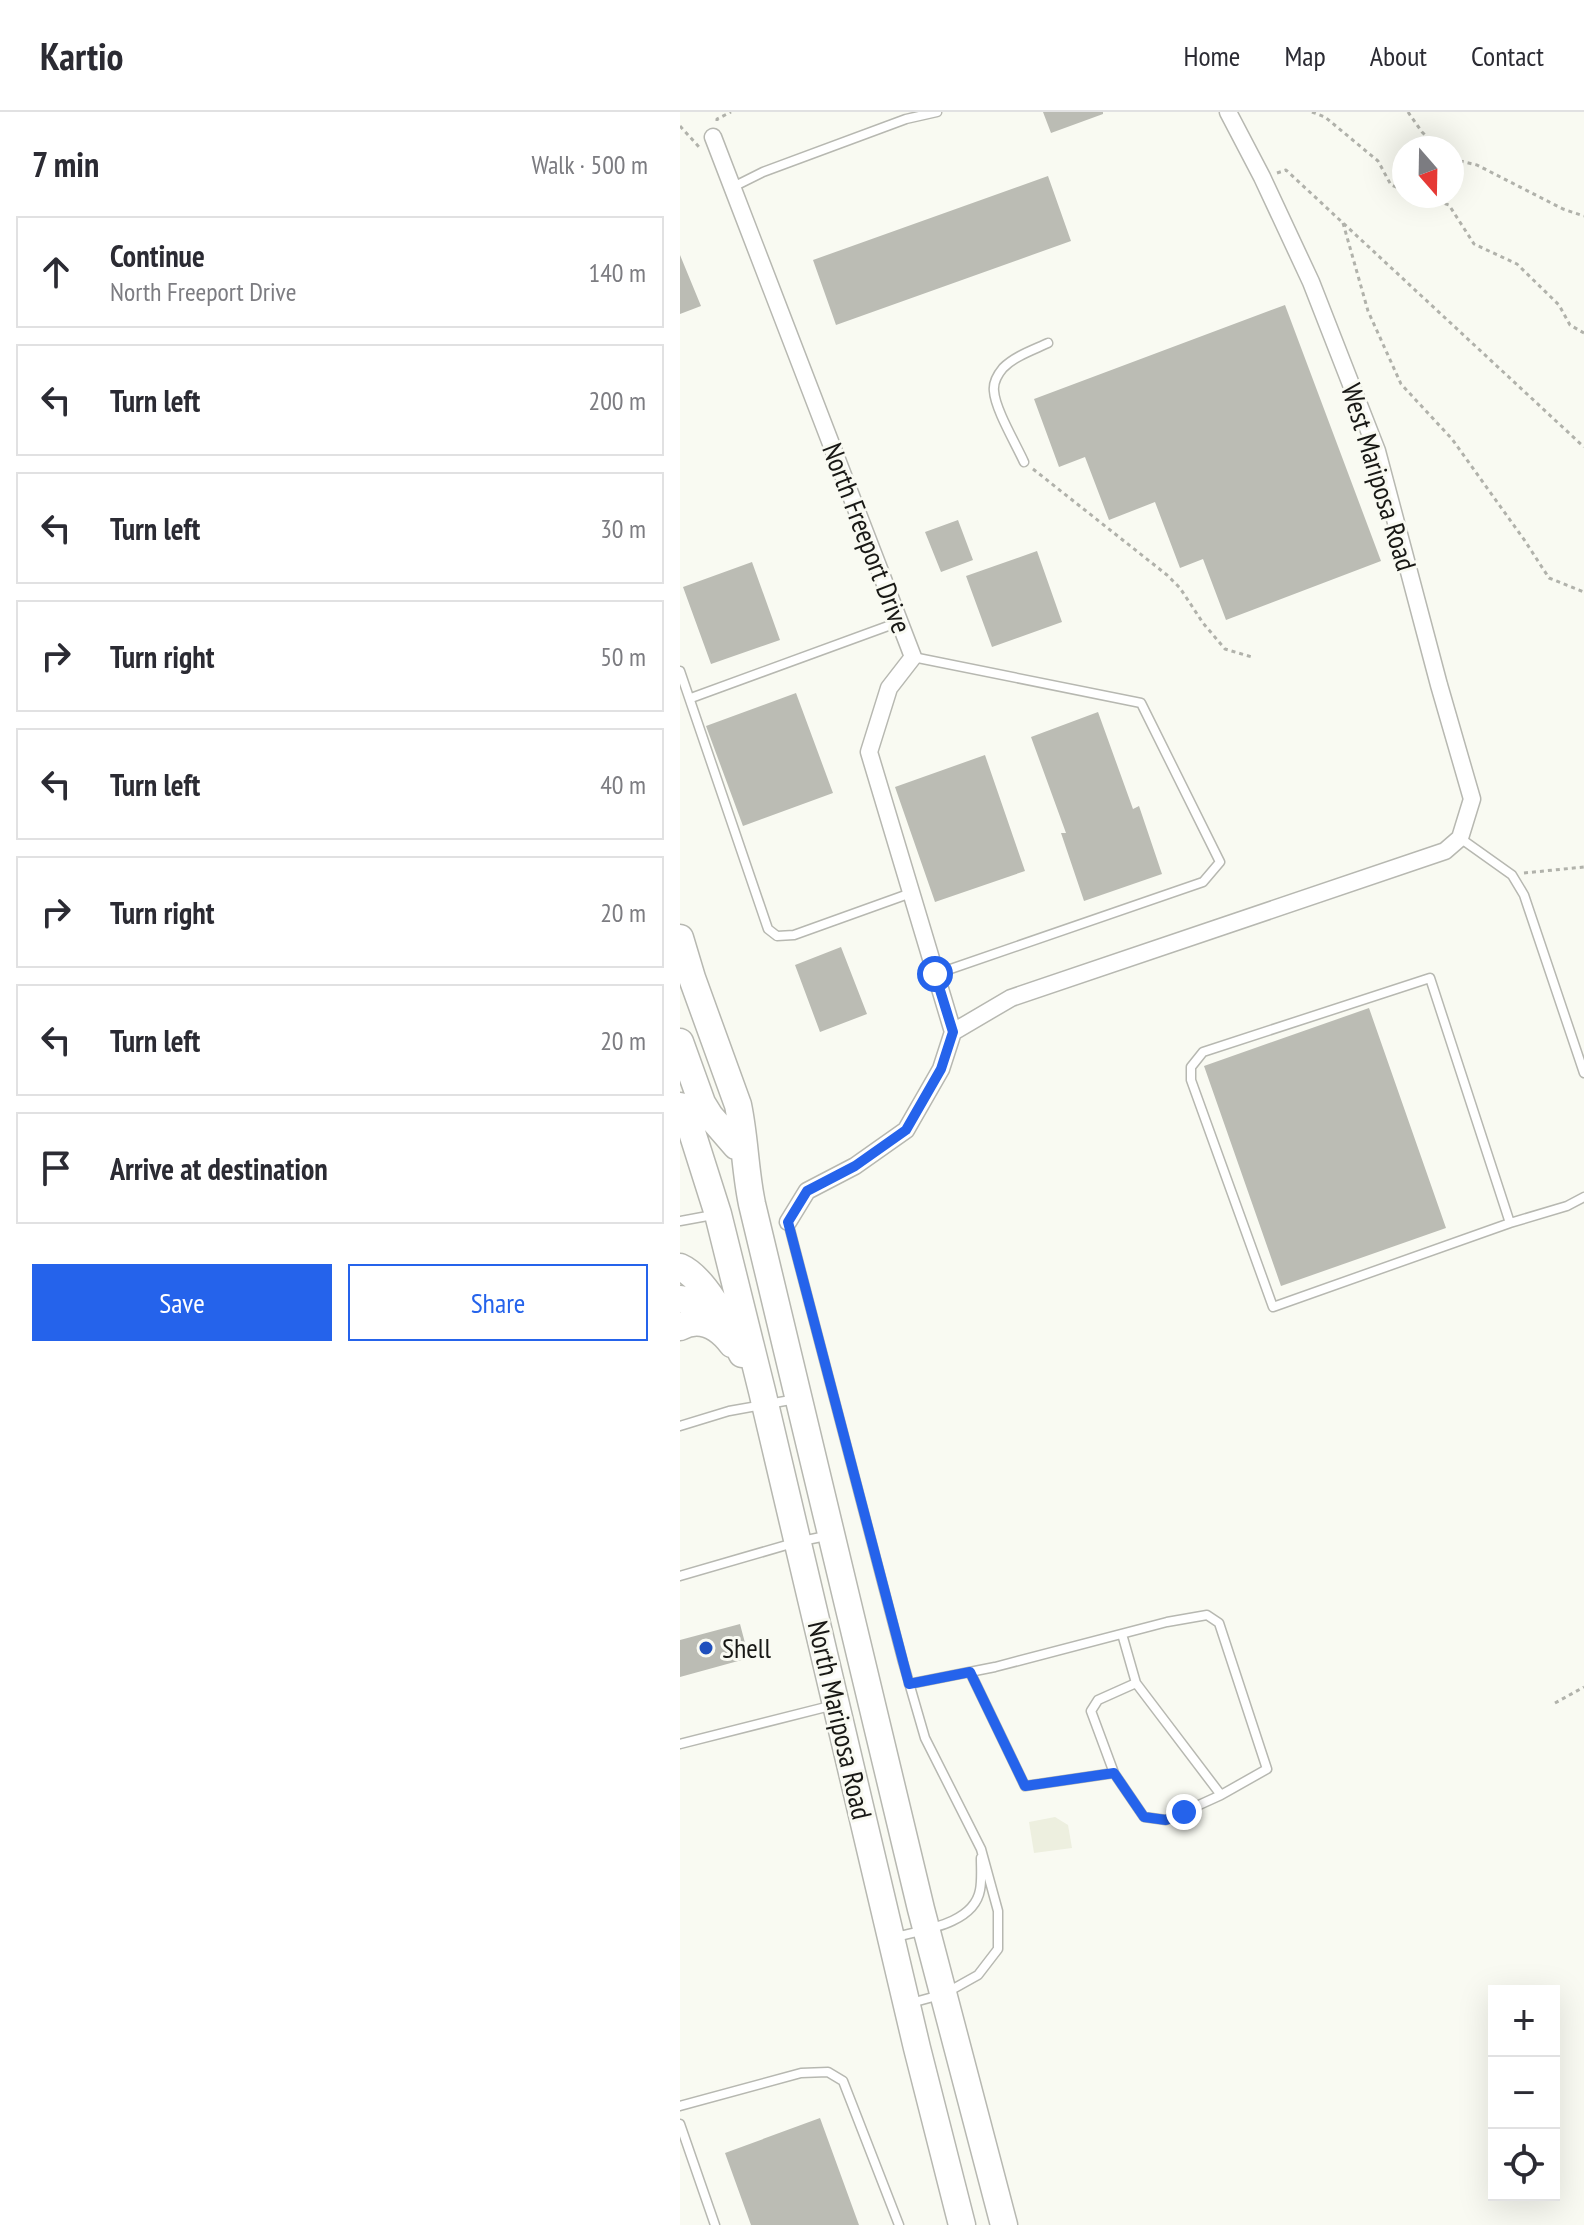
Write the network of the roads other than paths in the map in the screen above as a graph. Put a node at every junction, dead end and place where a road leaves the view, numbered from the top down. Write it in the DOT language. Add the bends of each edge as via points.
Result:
graph roads {
  1 [pos="937,112"];
  2 [pos="1228,112"];
  3 [pos="713,137"];
  4 [pos="733,187"];
  5 [pos="1048,343"];
  6 [pos="1024,462"];
  7 [pos="899,621"];
  8 [pos="913,657"];
  9 [pos="680,671"];
  10 [pos="691,698"];
  11 [pos="1460,838"];
  12 [pos="911,893"];
  13 [pos="680,938"];
  14 [pos="935,974"];
  15 [pos="680,992"];
  16 [pos="953,1032"];
  17 [pos="680,1042"];
  18 [pos="1584,1073"];
  19 [pos="680,1106"];
  20 [pos="736,1146"];
  21 [pos="746,1174"];
  22 [pos="1584,1197"];
  23 [pos="752,1204"];
  24 [pos="718,1214"];
  25 [pos="680,1221"];
  26 [pos="788,1222"];
  27 [pos="1510,1223"];
  28 [pos="680,1267"];
  29 [pos="680,1276"];
  30 [pos="680,1286"];
  31 [pos="695,1316"];
  32 [pos="760,1390"];
  33 [pos="798,1399"];
  34 [pos="680,1426"];
  35 [pos="831,1535"];
  36 [pos="797,1542"];
  37 [pos="680,1576"];
  38 [pos="1122,1634"];
  39 [pos="970,1672"];
  40 [pos="1136,1683"];
  41 [pos="909,1684"];
  42 [pos="836,1705"];
  43 [pos="680,1744"];
  44 [pos="1114,1773"];
  45 [pos="1221,1795"];
  46 [pos="981,1849"];
  47 [pos="926,1929"];
  48 [pos="891,1938"];
  49 [pos="944,1994"];
  50 [pos="906,2004"];
  51 [pos="680,2106"];
  52 [pos="680,2124"];
  53 [pos="715,2225"];
  54 [pos="899,2225"];
  55 [pos="962,2225"];
  56 [pos="1004,2225"];
  1 -- 4 [label="lane" via="906,119"];
  2 -- 11 [label="street, West Mariposa Road" via="1311,282 1377,451 1472,799"];
  3 -- 4 [label="street, North Freeport Drive"];
  4 -- 7 [label="street, North Freeport Drive"];
  5 -- 6 [label="lane" via="1012,361 994,383 997,405"];
  7 -- 8 [label="street, North Freeport Drive"];
  7 -- 10 [label="lane"];
  8 -- 12 [label="street, North Freeport Drive" via="889,688 869,752"];
  8 -- 14 [label="lane" via="1141,703 1220,862 1203,882"];
  9 -- 10 [label="lane"];
  10 -- 12 [label="lane" via="768,929 777,936 794,935"];
  11 -- 16 [label="street" via="1445,851 1011,998"];
  11 -- 18 [label="lane" via="1512,875 1524,895"];
  12 -- 14 [label="street, North Freeport Drive"];
  13 -- 21 [label="highway" via="738,1105"];
  14 -- 16 [label="street, North Freeport Drive"];
  15 -- 20 [label="highway"];
  16 -- 26 [label="street" via="941,1069 906,1130 807,1191"];
  17 -- 20 [label="highway" via="702,1103"];
  19 -- 24 [label="highway, North Mariposa Road"];
  20 -- 21 [label="highway"];
  21 -- 23 [label="highway"];
  22 -- 27 [label="lane"];
  23 -- 24 [label="highway"];
  23 -- 33 [label="highway"];
  24 -- 25 [label="lane"];
  24 -- 32 [label="highway, North Mariposa Road"];
  26 -- 41 [label="lane"];
  27 -- 27 [label="lane" via="1430,978 1203,1052 1191,1067 1191,1080 1273,1307"];
  28 -- 31 [label="highway" via="687,1270"];
  29 -- 31 [label="highway" via="696,1284"];
  30 -- 31 [label="highway" via="691,1292"];
  31 -- 32 [label="highway"];
  31 -- 32 [label="highway" via="726,1322"];
  32 -- 33 [label="lane"];
  32 -- 34 [label="lane" via="729,1411"];
  32 -- 36 [label="highway, North Mariposa Road"];
  33 -- 35 [label="highway, North Mariposa Road"];
  35 -- 36 [label="lane"];
  35 -- 47 [label="highway, North Mariposa Road"];
  36 -- 37 [label="lane"];
  36 -- 42 [label="highway, North Mariposa Road"];
  38 -- 39 [label="lane"];
  38 -- 40 [label="lane"];
  38 -- 45 [label="lane" via="1207,1615 1219,1623 1267,1769"];
  39 -- 41 [label="lane"];
  39 -- 44 [label="lane" via="1025,1786"];
  40 -- 44 [label="lane" via="1098,1700 1091,1711"];
  40 -- 45 [label="lane"];
  41 -- 46 [label="lane" via="925,1738"];
  42 -- 43 [label="lane"];
  42 -- 48 [label="highway, North Mariposa Road"];
  44 -- 45 [label="lane" via="1144,1817 1166,1820"];
  46 -- 47 [label="lane" via="980,1892 968,1912"];
  46 -- 49 [label="lane" via="998,1911 998,1949 978,1975"];
  47 -- 48 [label="lane"];
  47 -- 49 [label="highway, North Mariposa Road"];
  48 -- 50 [label="highway, North Mariposa Road"];
  49 -- 50 [label="lane"];
  49 -- 56 [label="highway, North Mariposa Road"];
  50 -- 55 [label="highway, North Mariposa Road"];
  51 -- 54 [label="lane" via="801,2073 828,2072 843,2081"];
  52 -- 53 [label="lane"];
}
